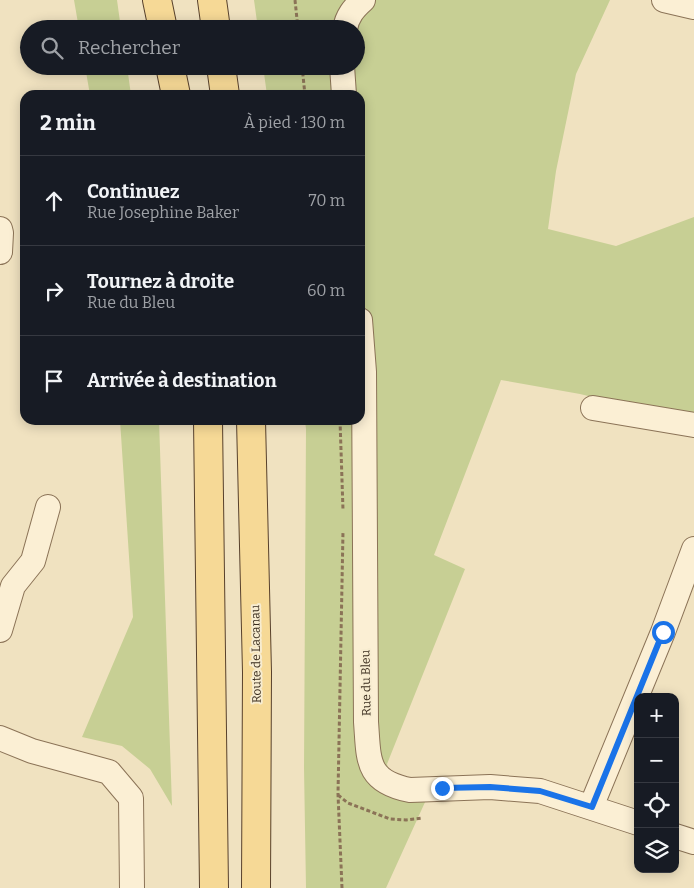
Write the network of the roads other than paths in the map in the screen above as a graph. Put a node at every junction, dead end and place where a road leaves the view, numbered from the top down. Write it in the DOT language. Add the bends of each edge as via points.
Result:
graph roads {
  1 [pos="158,0"];
  2 [pos="212,0"];
  3 [pos="363,0"];
  4 [pos="664,0"];
  5 [pos="694,7"];
  6 [pos="161,20"];
  7 [pos="215,20"];
  8 [pos="348,20"];
  9 [pos="172,75"];
  10 [pos="222,75"];
  11 [pos="343,75"];
  12 [pos="175,90"];
  13 [pos="224,90"];
  14 [pos="344,90"];
  15 [pos="0,229"];
  16 [pos="0,252"];
  17 [pos="593,408"];
  18 [pos="208,425"];
  19 [pos="251,425"];
  20 [pos="364,425"];
  21 [pos="694,425"];
  22 [pos="48,507"];
  23 [pos="694,549"];
  24 [pos="0,630"];
  25 [pos="0,738"];
  26 [pos="592,807"];
  27 [pos="634,822"];
  28 [pos="679,837"];
  29 [pos="694,842"];
  30 [pos="132,888"];
  31 [pos="214,888"];
  32 [pos="256,888"];
  1 -- 6 [label="main road"];
  2 -- 7 [label="main road"];
  3 -- 8 [label="street"];
  4 -- 5 [label="street"];
  9 -- 12 [label="main road"];
  10 -- 13 [label="main road"];
  11 -- 14 [label="street"];
  15 -- 16 [label="street"];
  17 -- 21 [label="street"];
  18 -- 31 [label="main road"];
  19 -- 32 [label="main road, Route de Lacanau" via="257,672"];
  20 -- 26 [label="street, Rue du Bleu" via="366,722 373,770 398,788 490,787 540,791"];
  22 -- 24 [label="street" via="33,561 14,586"];
  23 -- 26 [label="street"];
  25 -- 30 [label="street" via="32,751 110,772 131,798"];
  26 -- 27 [label="street, Rue du Bleu"];
  28 -- 29 [label="street"];
}
